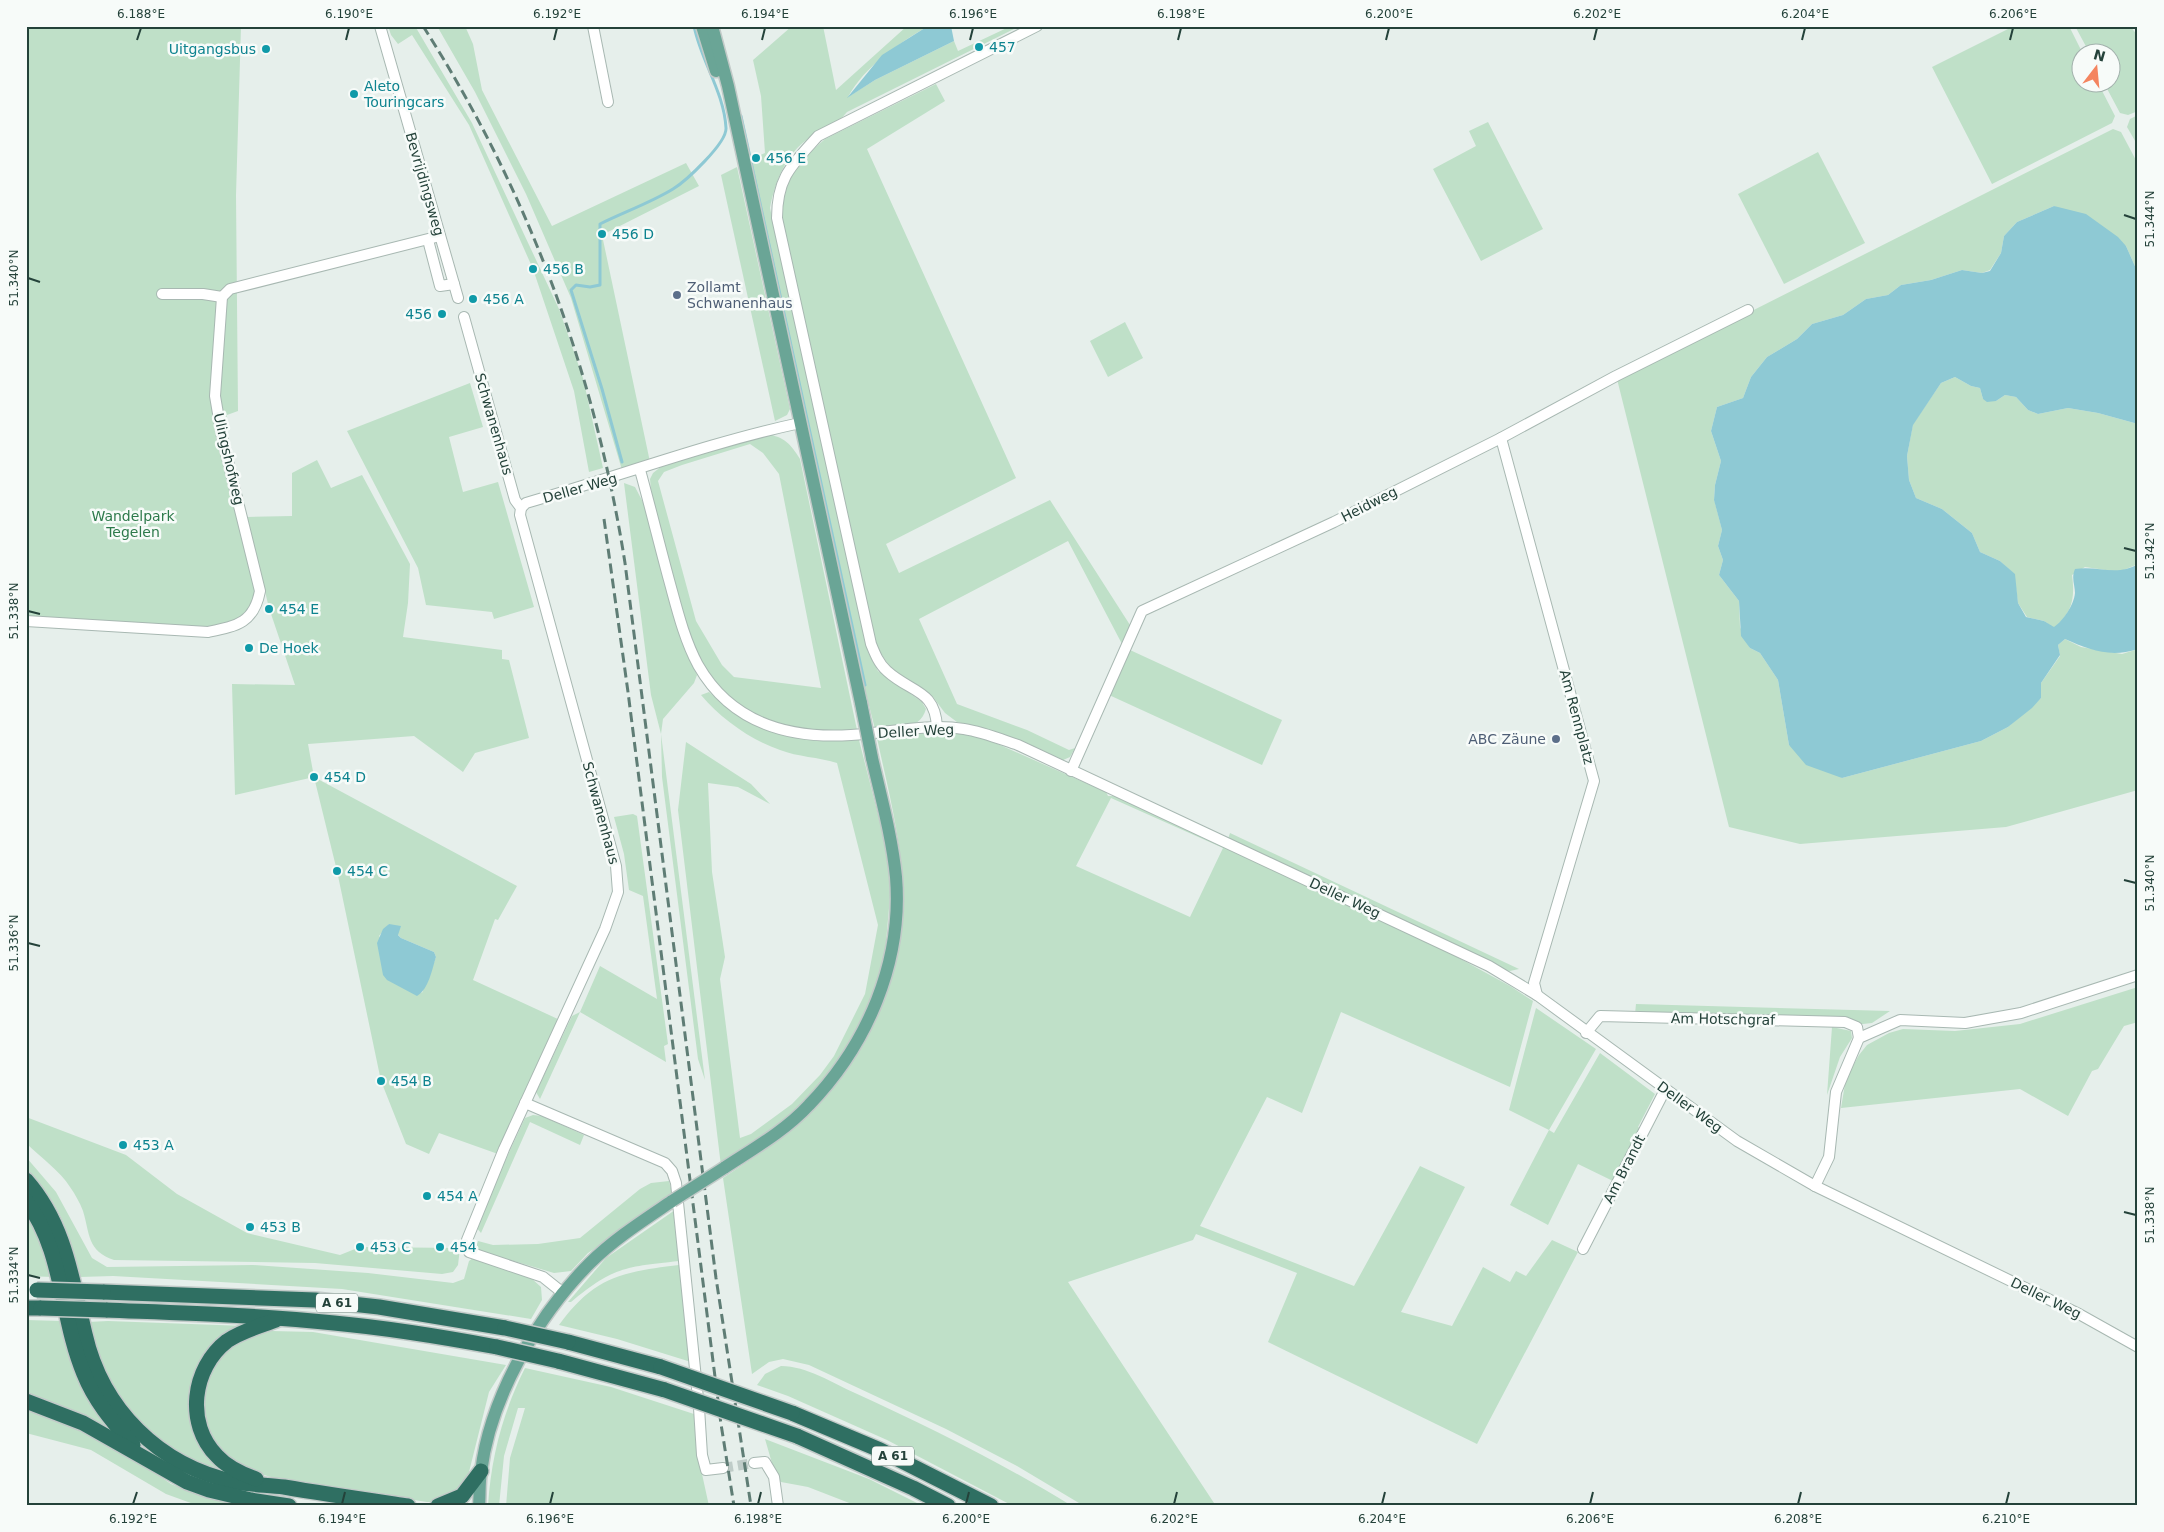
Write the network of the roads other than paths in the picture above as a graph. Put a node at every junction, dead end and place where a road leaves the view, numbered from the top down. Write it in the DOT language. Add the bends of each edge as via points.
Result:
graph roads {
  1 [pos="380,26"];
  2 [pos="593,26"];
  3 [pos="702,26"];
  4 [pos="712,26"];
  5 [pos="1037,26"];
  6 [pos="608,102"];
  7 [pos="733,113"];
  8 [pos="440,236"];
  9 [pos="428,240"];
  10 [pos="454,284"];
  11 [pos="162,294"];
  12 [pos="222,297"];
  13 [pos="458,298"];
  14 [pos="1748,310"];
  15 [pos="464,317"];
  16 [pos="800,423"];
  17 [pos="1501,438"];
  18 [pos="640,470"];
  19 [pos="521,508"];
  20 [pos="26,621"];
  21 [pos="937,728"];
  22 [pos="1071,770"];
  23 [pos="2138,975"];
  24 [pos="1537,995"];
  25 [pos="1586,1033"];
  26 [pos="1860,1038"];
  27 [pos="1666,1090"];
  28 [pos="525,1102"];
  29 [pos="26,1180"];
  30 [pos="1815,1186"];
  31 [pos="26,1201"];
  32 [pos="1583,1249"];
  33 [pos="32,1290"];
  34 [pos="563,1293"];
  35 [pos="34,1308"];
  36 [pos="282,1318"];
  37 [pos="2138,1347"];
  38 [pos="26,1401"];
  39 [pos="140,1453"];
  40 [pos="754,1463"];
  41 [pos="723,1468"];
  42 [pos="481,1471"];
  43 [pos="270,1485"];
  44 [pos="289,1506"];
  45 [pos="408,1506"];
  46 [pos="438,1506"];
  47 [pos="479,1506"];
  48 [pos="778,1506"];
  49 [pos="948,1506"];
  50 [pos="991,1506"];
  1 -- 8 [label="street, Bevrijdingsweg"];
  2 -- 6 [label="street"];
  3 -- 7 [label="main road"];
  4 -- 7 [label="main road"];
  5 -- 21 [label="street" via="818,136 793,164 779,187 777,198 777,218 871,644 886,670 932,703"];
  7 -- 16 [label="main road"];
  8 -- 9 [label="street"];
  8 -- 10 [label="street, Bevrijdingsweg"];
  9 -- 10 [label="street, Bevrijdingsweg" via="440,286"];
  9 -- 12 [label="street" via="230,289"];
  10 -- 13 [label="street, Bevrijdingsweg"];
  11 -- 12 [label="street"];
  12 -- 20 [label="street, Ulingshofweg" via="215,396 260,591 258,604 251,615 231,627 208,632"];
  14 -- 17 [label="street, Heidweg"];
  15 -- 19 [label="street, Schwanenhaus" via="515,500"];
  16 -- 18 [label="street, Deller Weg" via="746,435"];
  16 -- 34 [label="main road, bridge" via="887,823 896,878 894,930 882,988 865,1030 809,1106 774,1134 623,1234"];
  17 -- 22 [label="street, Heidweg" via="1334,522 1142,611"];
  17 -- 24 [label="street, Am Rennplatz" via="1594,781 1534,983"];
  18 -- 19 [label="street, Deller Weg" via="526,503"];
  18 -- 21 [label="street, Deller Weg" via="688,644 698,665 723,697 758,722 801,735 852,735"];
  19 -- 28 [label="street, Schwanenhaus" via="520,515 616,866 618,892 606,928"];
  21 -- 22 [label="street, Deller Weg" via="989,735"];
  22 -- 24 [label="street, Deller Weg" via="1489,966"];
  23 -- 26 [label="street" via="2021,1013 1965,1023 1900,1020"];
  24 -- 25 [label="street, Deller Weg"];
  25 -- 26 [label="street, Am Hotschgraf" via="1600,1016 1845,1022 1857,1027"];
  25 -- 27 [label="street, Deller Weg"];
  26 -- 30 [label="street" via="1836,1092 1829,1157"];
  27 -- 30 [label="street, Deller Weg" via="1737,1141"];
  27 -- 32 [label="street, Am Brandt"];
  28 -- 34 [label="street, Schwanenhaus" via="467,1240 469,1252 543,1277"];
  28 -- 41 [label="street" via="665,1163 672,1171 678,1192 700,1408 700,1444 706,1470"];
  29 -- 43 [label="highway" via="56,1226 70,1264 92,1360 123,1416 151,1443 182,1463 235,1482"];
  30 -- 37 [label="street, Deller Weg" via="2079,1314"];
  31 -- 39 [label="highway" via="52,1249 83,1373 98,1402"];
  33 -- 50 [label="highway, A 61, bridge" via="315,1300 388,1308 568,1342 662,1367 792,1413 880,1450"];
  34 -- 42 [label="main road" via="545,1317 505,1389 490,1431"];
  35 -- 36 [label="highway, A 61, bridge"];
  36 -- 43 [label="highway" via="239,1334 220,1347 204,1370 196,1396 197,1418 208,1447 229,1466"];
  36 -- 49 [label="highway, A 61, bridge" via="376,1327 496,1347 665,1390 797,1436"];
  38 -- 39 [label="highway" via="84,1423"];
  39 -- 44 [label="highway" via="170,1474 209,1490"];
  40 -- 48 [label="street" via="766,1462 774,1477"];
  42 -- 46 [label="highway" via="462,1496"];
  42 -- 47 [label="main road"];
  43 -- 45 [label="highway"];
}
